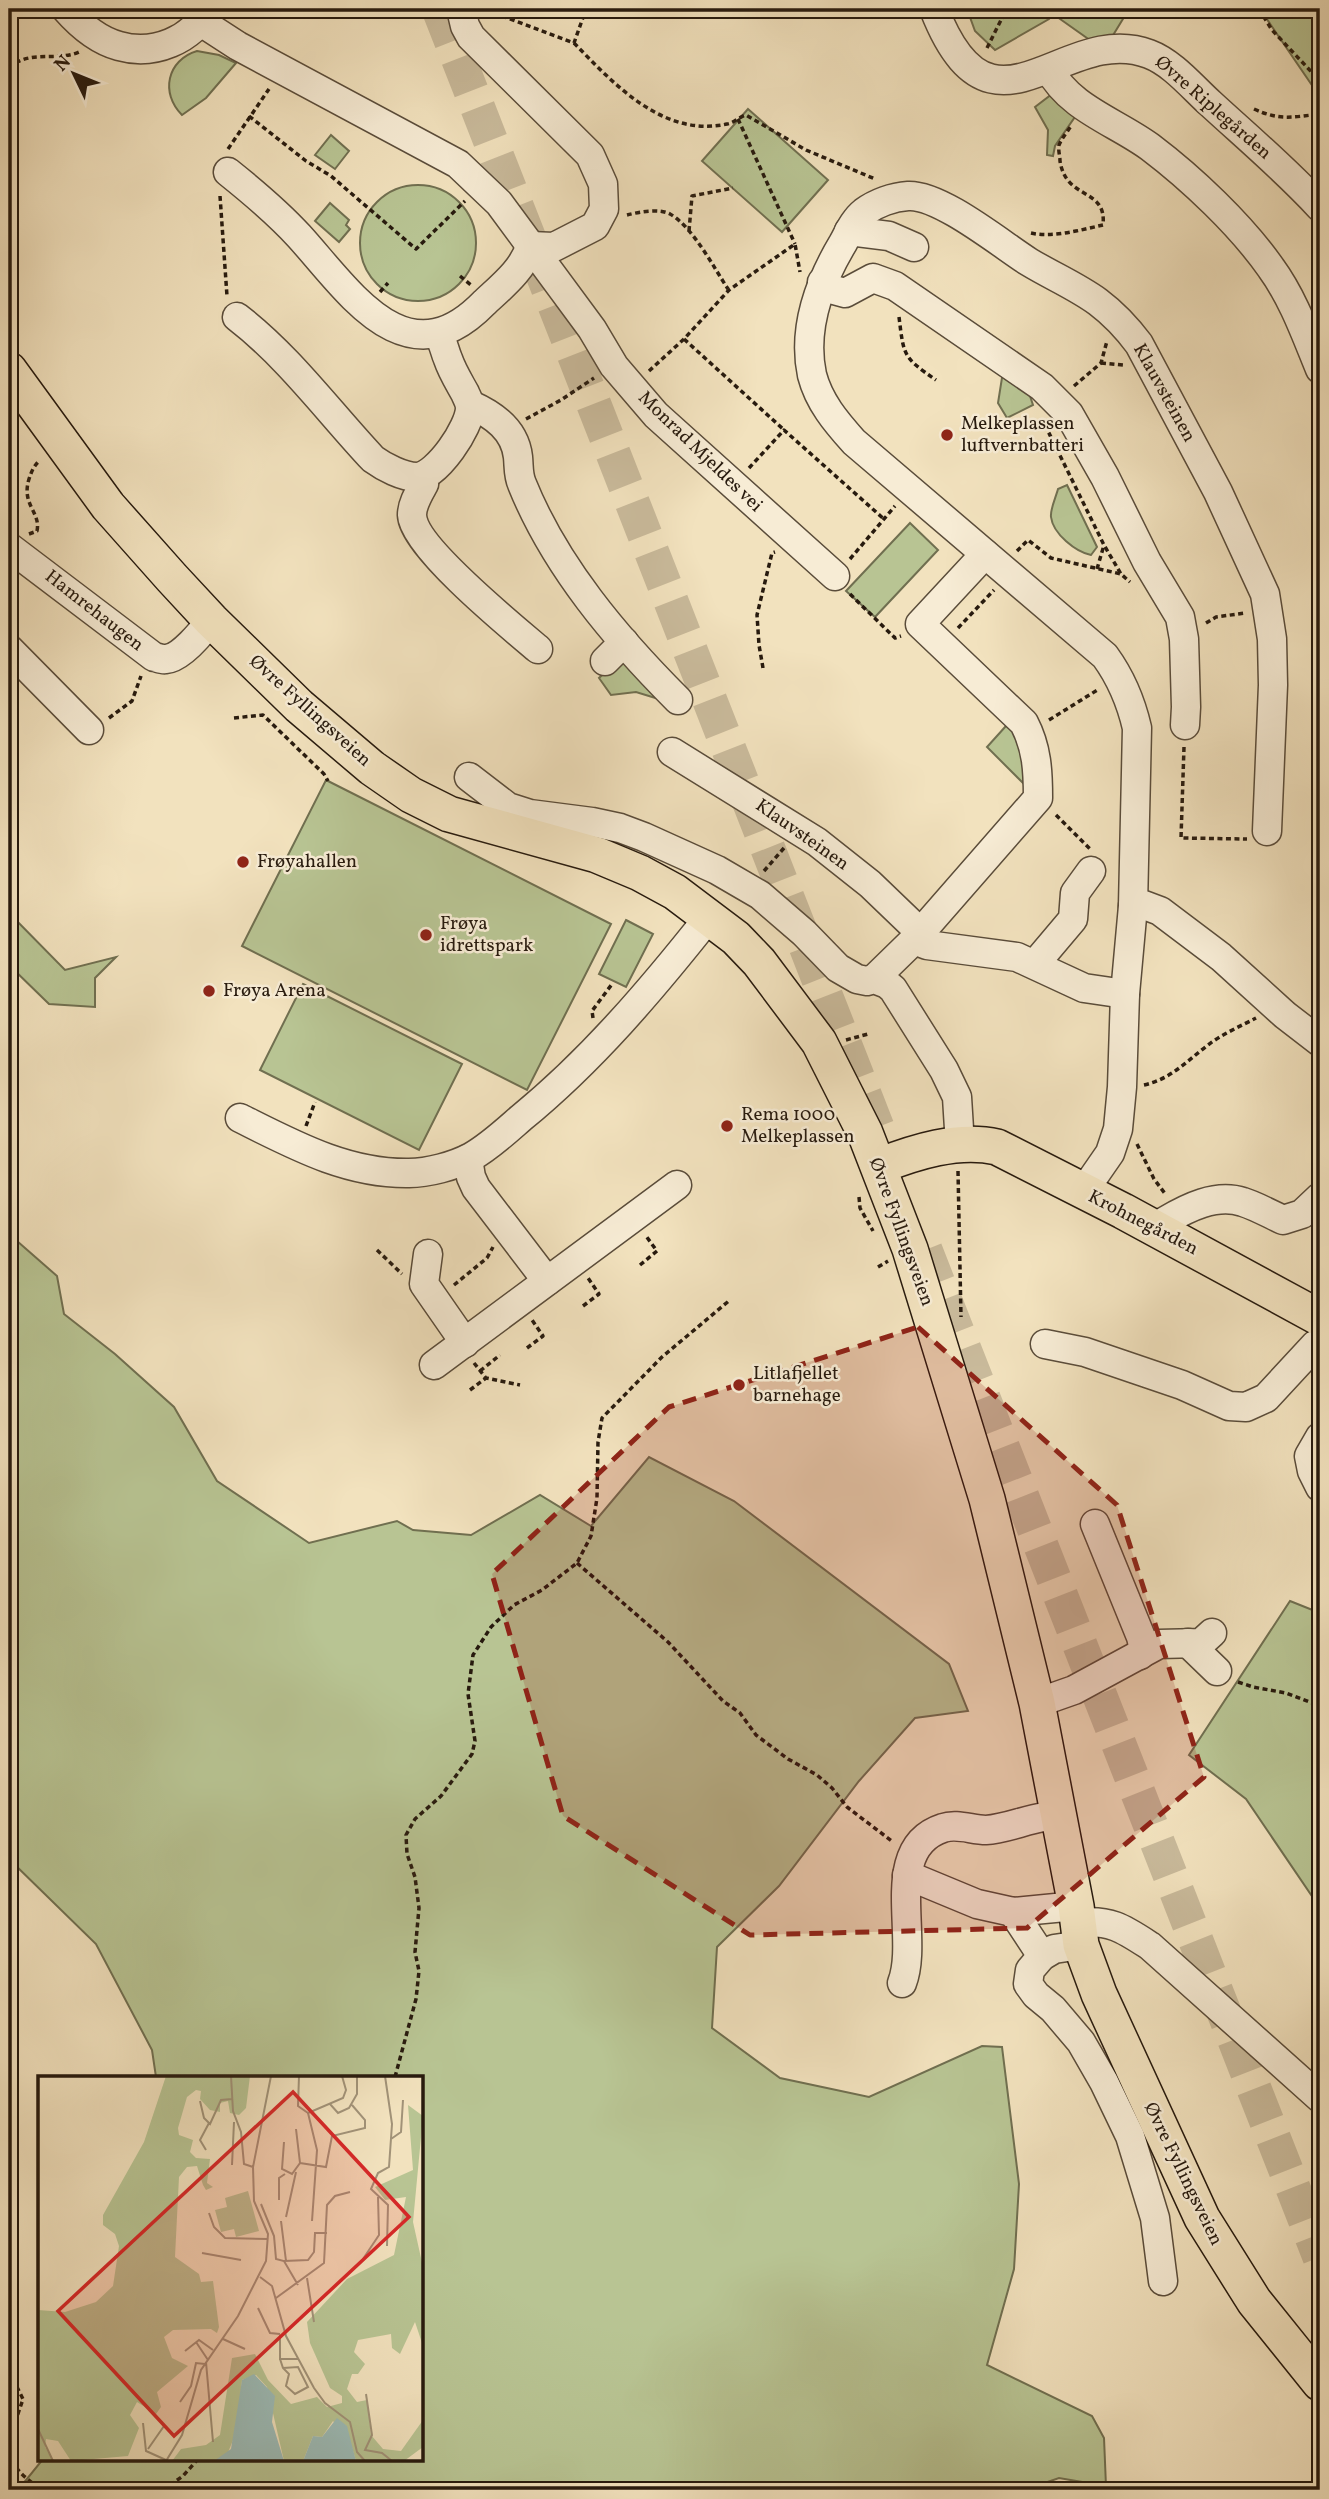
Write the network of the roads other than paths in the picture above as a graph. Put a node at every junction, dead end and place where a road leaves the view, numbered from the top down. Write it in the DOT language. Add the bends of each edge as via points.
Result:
graph roads {
  1 [pos="66,9"];
  2 [pos="461,9"];
  3 [pos="934,9"];
  4 [pos="205,15"];
  5 [pos="1049,69"];
  6 [pos="224,174"];
  7 [pos="1320,207"];
  8 [pos="849,231"];
  9 [pos="530,246"];
  10 [pos="914,247"];
  11 [pos="819,294"];
  12 [pos="232,307"];
  13 [pos="438,335"];
  14 [pos="1320,369"];
  15 [pos="9,370"];
  16 [pos="298,374"];
  17 [pos="471,404"];
  18 [pos="356,467"];
  19 [pos="420,477"];
  20 [pos="17,541"];
  21 [pos="985,554"];
  22 [pos="835,576"];
  23 [pos="211,620"];
  24 [pos="9,649"];
  25 [pos="538,649"];
  26 [pos="678,700"];
  27 [pos="100,723"];
  28 [pos="1185,725"];
  29 [pos="672,752"];
  30 [pos="469,777"];
  31 [pos="1267,831"];
  32 [pos="1091,871"];
  33 [pos="1133,906"];
  34 [pos="709,917"];
  35 [pos="917,936"];
  36 [pos="1035,964"];
  37 [pos="874,979"];
  38 [pos="1125,994"];
  39 [pos="1320,1042"];
  40 [pos="240,1118"];
  41 [pos="960,1145"];
  42 [pos="468,1159"];
  43 [pos="879,1166"];
  44 [pos="677,1185"];
  45 [pos="1083,1192"];
  46 [pos="1320,1197"];
  47 [pos="1167,1210"];
  48 [pos="429,1277"];
  49 [pos="547,1281"];
  50 [pos="1319,1341"];
  51 [pos="463,1344"];
  52 [pos="1045,1344"];
  53 [pos="434,1366"];
  54 [pos="1320,1437"];
  55 [pos="1320,1487"];
  56 [pos="1095,1524"];
  57 [pos="1140,1655"];
  58 [pos="1217,1671"];
  59 [pos="1037,1703"];
  60 [pos="1044,1817"];
  61 [pos="909,1866"];
  62 [pos="1013,1912"];
  63 [pos="1078,1925"];
  64 [pos="1042,1956"];
  65 [pos="902,1983"];
  66 [pos="1320,2098"];
  67 [pos="1163,2281"];
  68 [pos="1320,2383"];
  1 -- 4 [label="street" via="99,37 137,49 181,39"];
  2 -- 9 [label="street" via="471,37 590,155 603,184 605,202 595,226 554,247"];
  3 -- 5 [label="street, Øvre Riplegården" via="956,52 983,76 1021,79"];
  4 -- 9 [label="street, Monrad Mjeldes vei" via="238,46 458,164 499,203"];
  5 -- 7 [label="street, Øvre Riplegården" via="1112,50 1150,54 1172,69"];
  5 -- 14 [label="street" via="1082,105 1149,146 1241,230 1284,289"];
  6 -- 13 [label="street" via="259,197 292,228 338,284 372,316 418,334"];
  8 -- 10 [label="street" via="889,236"];
  8 -- 11 [label="street"];
  8 -- 31 [label="street, Klauvsteinen" via="873,205 919,197 1073,284 1122,323 1139,344 1218,492 1265,594 1273,662"];
  9 -- 13 [label="street" via="519,267 478,309"];
  9 -- 22 [label="street, Monrad Mjeldes vei" via="623,377 656,415"];
  11 -- 21 [label="street" via="809,354 813,377 832,417 854,442"];
  11 -- 28 [label="street" via="845,293 873,278 900,290 1042,387 1069,414 1180,617"];
  12 -- 16 [label="street"];
  13 -- 17 [label="street"];
  15 -- 23 [label="main road, Øvre Fyllingsveien" via="108,506"];
  16 -- 18 [label="street" via="289,391"];
  16 -- 19 [label="street" via="373,459"];
  17 -- 19 [label="street" via="456,444"];
  17 -- 26 [label="street" via="506,428 515,442 521,482 559,558 615,652 644,666"];
  19 -- 25 [label="street" via="424,484 412,515 417,530 475,596"];
  20 -- 23 [label="street, Hamrehaugen" via="154,657 173,657"];
  21 -- 33 [label="street" via="1105,656 1130,702 1138,728"];
  21 -- 35 [label="street" via="920,624 1024,723 1038,768 1038,798"];
  23 -- 34 [label="main road, Øvre Fyllingsveien" via="299,706 411,796 472,822 608,859 675,892"];
  24 -- 27 [label="street"];
  29 -- 35 [label="street, Klauvsteinen" via="817,842 870,884"];
  30 -- 37 [label="street" via="509,807 620,828 718,870 760,895 838,968 857,979"];
  32 -- 36 [label="street" via="1074,893 1073,919"];
  33 -- 38 [label="street"];
  33 -- 39 [label="street" via="1160,911"];
  34 -- 42 [label="street" via="615,1028 556,1089"];
  34 -- 43 [label="main road, Øvre Fyllingsveien" via="759,962 819,1042"];
  35 -- 36 [label="street" via="927,945 999,953"];
  35 -- 37 [label="street"];
  36 -- 38 [label="street" via="1084,988"];
  37 -- 41 [label="street" via="893,989 944,1070 957,1097"];
  38 -- 45 [label="street" via="1118,1126 1110,1153"];
  40 -- 42 [label="street" via="350,1167 412,1173"];
  41 -- 43 [label="main road, Krohnegården"];
  41 -- 45 [label="main road, Krohnegården" via="997,1147"];
  42 -- 49 [label="street" via="475,1186"];
  43 -- 59 [label="main road, Øvre Fyllingsveien" via="910,1249 987,1499"];
  44 -- 49 [label="street"];
  45 -- 50 [label="main road, Krohnegården" via="1123,1211"];
  46 -- 47 [label="street, Krohnegården" via="1302,1214 1283,1220 1241,1201 1225,1199"];
  48 -- 51 [label="street"];
  49 -- 51 [label="street"];
  50 -- 52 [label="street, Krohnegården" via="1266,1398 1246,1406 1229,1406 1085,1352"];
  51 -- 53 [label="street"];
  54 -- 55 [label="street" via="1309,1456"];
  56 -- 57 [label="street" via="1141,1637"];
  57 -- 58 [label="street" via="1159,1644 1200,1638"];
  57 -- 59 [label="street"];
  59 -- 63 [label="main road, Øvre Fyllingsveien"];
  60 -- 61 [label="street" via="987,1830 942,1828 924,1840"];
  61 -- 62 [label="street" via="977,1904"];
  61 -- 65 [label="street" via="907,1968"];
  62 -- 63 [label="street"];
  62 -- 64 [label="street"];
  63 -- 64 [label="street"];
  63 -- 66 [label="street" via="1109,1923 1150,1946"];
  63 -- 68 [label="main road, Øvre Fyllingsveien" via="1099,1994 1202,2218 1254,2301"];
  64 -- 67 [label="street, Øvre Fyllingsveien" via="1030,1970 1028,1984 1081,2042 1130,2136 1155,2218"];
}
